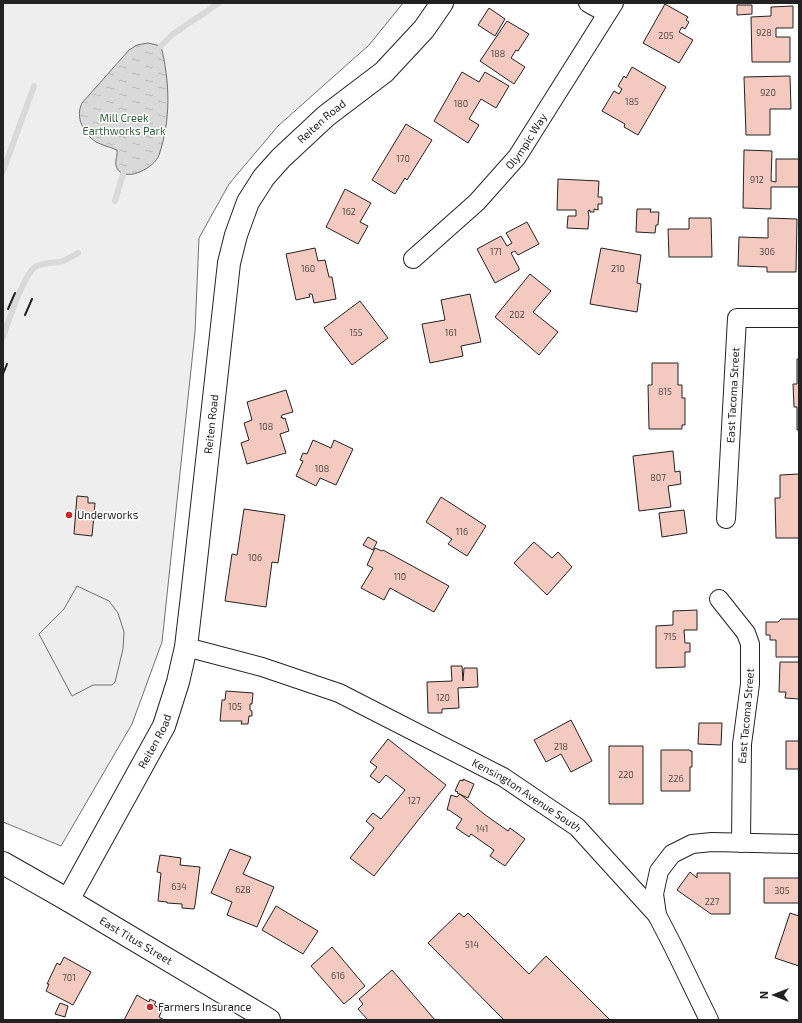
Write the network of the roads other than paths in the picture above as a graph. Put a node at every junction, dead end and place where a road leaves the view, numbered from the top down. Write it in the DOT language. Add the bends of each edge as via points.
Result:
graph roads {
  1 [pos="442,3"];
  2 [pos="588,3"];
  3 [pos="610,8"];
  4 [pos="413,259"];
  5 [pos="799,318"];
  6 [pos="726,519"];
  7 [pos="719,599"];
  8 [pos="186,647"];
  9 [pos="741,843"];
  10 [pos="799,844"];
  11 [pos="3,863"];
  12 [pos="68,900"];
  13 [pos="657,915"];
  14 [pos="269,1020"];
  15 [pos="709,1020"];
  1 -- 8 [label="street, Reiten Road" via="424,29 384,72 326,116 281,158 264,177 248,202 229,263"];
  2 -- 3 [label="street"];
  3 -- 4 [label="street, Olympic Way" via="517,157 477,202"];
  5 -- 6 [label="street, East Tacoma Street" via="737,318"];
  7 -- 9 [label="street, East Tacoma Street" via="746,633 750,644 750,684 742,744"];
  8 -- 12 [label="street, Reiten Road" via="164,726"];
  8 -- 13 [label="street, Kensington Avenue South" via="262,667 339,693 503,777 577,827"];
  9 -- 10 [label="street"];
  9 -- 13 [label="street" via="692,844 672,854 659,871 654,894"];
  11 -- 12 [label="street, East Titus Street"];
  12 -- 14 [label="street, East Titus Street"];
  13 -- 15 [label="street"];
}
